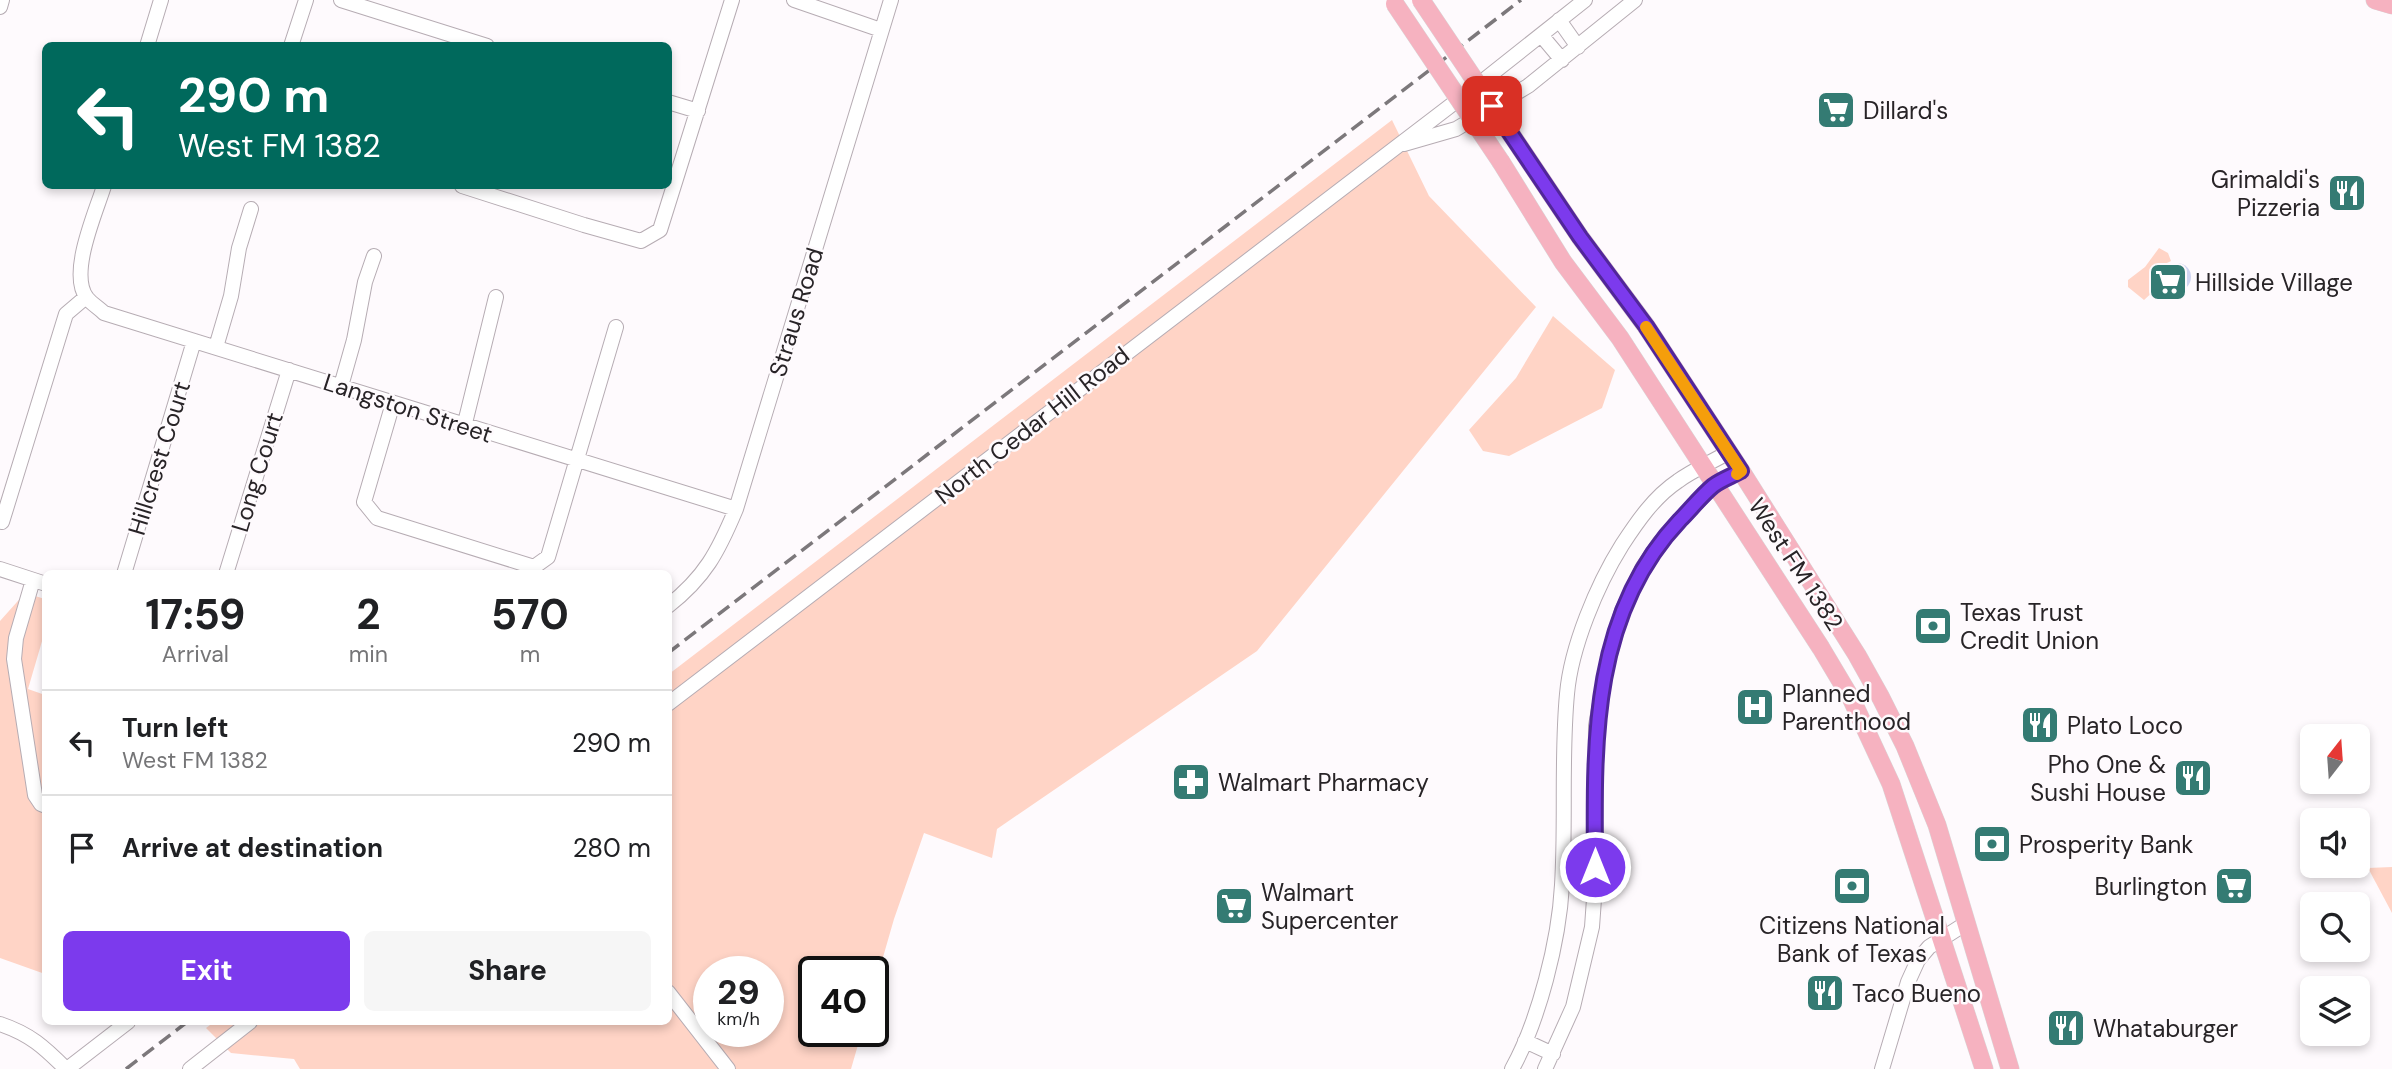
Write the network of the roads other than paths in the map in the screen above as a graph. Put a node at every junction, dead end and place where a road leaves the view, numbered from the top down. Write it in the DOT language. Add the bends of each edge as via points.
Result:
graph roads {
  1 [pos="2,0"];
  2 [pos="161,0"];
  3 [pos="306,0"];
  4 [pos="341,0"];
  5 [pos="732,0"];
  6 [pos="794,0"];
  7 [pos="891,0"];
  8 [pos="1421,0"];
  9 [pos="1585,0"];
  10 [pos="1635,0"];
  11 [pos="2375,0"];
  12 [pos="1394,2"];
  13 [pos="2392,5"];
  14 [pos="0,7"];
  15 [pos="1559,20"];
  16 [pos="881,30"];
  17 [pos="1541,35"];
  18 [pos="148,42"];
  19 [pos="292,42"];
  20 [pos="475,42"];
  21 [pos="1578,47"];
  22 [pos="1562,60"];
  23 [pos="672,103"];
  24 [pos="698,111"];
  25 [pos="1396,147"];
  26 [pos="103,189"];
  27 [pos="471,189"];
  28 [pos="251,209"];
  29 [pos="374,256"];
  30 [pos="86,297"];
  31 [pos="496,297"];
  32 [pos="616,327"];
  33 [pos="194,341"];
  34 [pos="216,347"];
  35 [pos="289,370"];
  36 [pos="341,386"];
  37 [pos="393,403"];
  38 [pos="464,427"];
  39 [pos="1729,452"];
  40 [pos="576,461"];
  41 [pos="1703,467"];
  42 [pos="1741,471"];
  43 [pos="1715,484"];
  44 [pos="736,509"];
  45 [pos="2,522"];
  46 [pos="0,569"];
  47 [pos="125,570"];
  48 [pos="227,570"];
  49 [pos="39,582"];
  50 [pos="672,603"];
  51 [pos="672,701"];
  52 [pos="42,804"];
  53 [pos="1965,924"];
  54 [pos="1942,937"];
  55 [pos="672,997"];
  56 [pos="0,1024"];
  57 [pos="124,1025"];
  58 [pos="246,1025"];
  59 [pos="1525,1041"];
  60 [pos="1553,1054"];
  61 [pos="1982,1063"];
  62 [pos="66,1069"];
  63 [pos="190,1069"];
  64 [pos="728,1069"];
  65 [pos="1512,1069"];
  66 [pos="1545,1069"];
  67 [pos="1882,1069"];
  68 [pos="1996,1069"];
  69 [pos="2010,1069"];
  1 -- 14 [label="street"];
  2 -- 18 [label="street"];
  3 -- 19 [label="street"];
  4 -- 20 [label="street"];
  5 -- 24 [label="street"];
  6 -- 16 [label="street"];
  7 -- 16 [label="street, Straus Road"];
  8 -- 39 [label="main road, West FM 1382, bridge"];
  9 -- 15 [label="street, North Cedar Hill Road"];
  10 -- 21 [label="street, North Cedar Hill Road"];
  11 -- 13 [label="main road"];
  12 -- 41 [label="main road, West FM 1382, bridge"];
  15 -- 17 [label="street, North Cedar Hill Road"];
  15 -- 21 [label="street"];
  16 -- 44 [label="street, Straus Road"];
  17 -- 22 [label="street"];
  17 -- 25 [label="street, North Cedar Hill Road"];
  21 -- 22 [label="street, North Cedar Hill Road"];
  22 -- 25 [label="street, North Cedar Hill Road" via="1456,129"];
  23 -- 24 [label="street"];
  24 -- 27 [label="street" via="660,230 641,241"];
  25 -- 51 [label="street, North Cedar Hill Road"];
  26 -- 30 [label="street" via="80,263"];
  28 -- 34 [label="street"];
  29 -- 36 [label="street"];
  30 -- 33 [label="street, Langston Street" via="104,313"];
  30 -- 45 [label="street" via="66,314"];
  31 -- 38 [label="street"];
  32 -- 40 [label="street"];
  33 -- 34 [label="street, Langston Street"];
  33 -- 47 [label="street, Hillcrest Court"];
  34 -- 35 [label="street, Langston Street"];
  35 -- 36 [label="street, Langston Street"];
  35 -- 48 [label="street, Long Court"];
  36 -- 37 [label="street, Langston Street"];
  37 -- 38 [label="street, Langston Street"];
  37 -- 40 [label="street" via="364,502 377,519 534,567 548,557"];
  38 -- 40 [label="street, Langston Street"];
  39 -- 41 [label="street"];
  39 -- 42 [label="main road, West FM 1382"];
  40 -- 44 [label="street, Langston Street"];
  41 -- 43 [label="main road, West FM 1382"];
  41 -- 59 [label="street" via="1676,482 1652,504 1607,570 1580,634 1567,692 1562,888 1542,991"];
  42 -- 43 [label="street"];
  42 -- 53 [label="main road, West FM 1382" via="1857,655 1905,746 1937,825"];
  43 -- 54 [label="main road, West FM 1382" via="1852,700 1896,796"];
  43 -- 60 [label="street" via="1660,542 1622,611 1596,726 1592,927 1573,1007"];
  44 -- 50 [label="street, Straus Road" via="709,566"];
  46 -- 49 [label="street"];
  49 -- 52 [label="street" via="16,638 14,659 36,795"];
  53 -- 54 [label="street"];
  53 -- 69 [label="main road, West FM 1382"];
  54 -- 61 [label="main road, West FM 1382"];
  54 -- 67 [label="street" via="1918,960 1908,982"];
  55 -- 64 [label="street"];
  56 -- 62 [label="street" via="40,1042"];
  57 -- 62 [label="street"];
  58 -- 63 [label="street"];
  59 -- 60 [label="street"];
  59 -- 65 [label="street"];
  60 -- 66 [label="street"];
  61 -- 68 [label="main road" via="1993,1062"];
}
